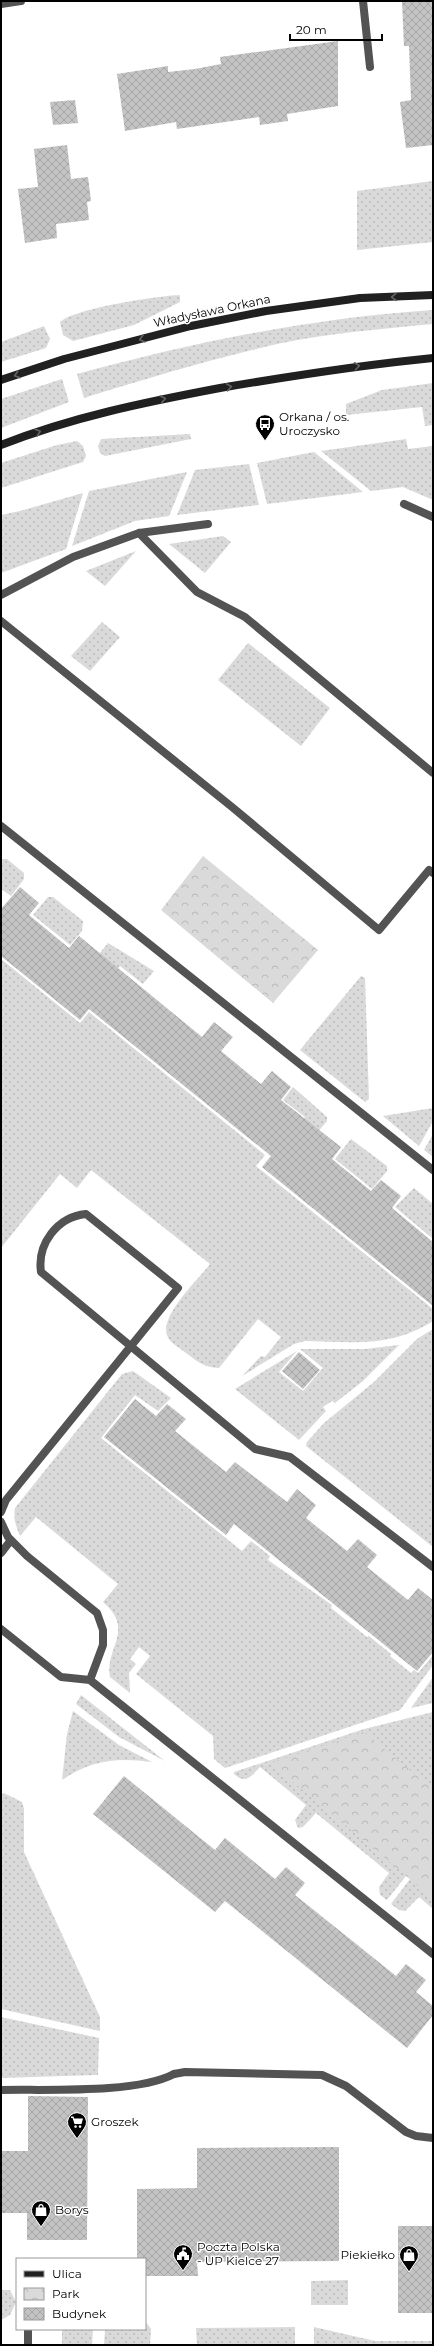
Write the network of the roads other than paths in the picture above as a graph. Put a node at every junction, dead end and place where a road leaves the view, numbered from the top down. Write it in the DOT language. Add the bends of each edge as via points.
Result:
graph roads {
  1 [pos="21,1"];
  2 [pos="363,1"];
  3 [pos="1,4"];
  4 [pos="370,67"];
  5 [pos="433,295"];
  6 [pos="433,358"];
  7 [pos="1,380"];
  8 [pos="1,445"];
  9 [pos="404,504"];
  10 [pos="433,517"];
  11 [pos="208,524"];
  12 [pos="139,533"];
  13 [pos="1,595"];
  14 [pos="1,622"];
  15 [pos="433,773"];
  16 [pos="1,826"];
  17 [pos="433,873"];
  18 [pos="433,1170"];
  19 [pos="131,1346"];
  20 [pos="3,1498"];
  21 [pos="1,1512"];
  22 [pos="1,1522"];
  23 [pos="11,1540"];
  24 [pos="1,1553"];
  25 [pos="433,1568"];
  26 [pos="1,1629"];
  27 [pos="90,1680"];
  28 [pos="433,1954"];
  29 [pos="1,2090"];
  30 [pos="433,2138"];
  31 [pos="28,2330"];
  32 [pos="28,2345"];
  1 -- 3 [label="street"];
  2 -- 4 [label="street"];
  5 -- 7 [label="street, Władysława Orkana, one-way" via="360,298 266,311 168,332 64,359"];
  8 -- 6 [label="street, one-way" via="61,424 137,404 320,371"];
  9 -- 10 [label="street"];
  11 -- 12 [label="street"];
  12 -- 13 [label="street" via="73,558"];
  12 -- 15 [label="street" via="197,592 245,617"];
  14 -- 17 [label="street" via="232,807 379,930 429,870"];
  16 -- 18 [label="street"];
  19 -- 19 [label="street" via="41,1272 39,1259 44,1244 61,1223 75,1215 86,1214 178,1288"];
  19 -- 20 [label="street"];
  19 -- 25 [label="street" via="255,1449 290,1456"];
  20 -- 21 [label="street"];
  22 -- 23 [label="street"];
  23 -- 24 [label="street"];
  23 -- 27 [label="street" via="96,1613 103,1630 103,1646"];
  26 -- 27 [label="street" via="61,1677"];
  27 -- 28 [label="street"];
  29 -- 30 [label="street" via="106,2088 148,2084 185,2072 322,2075 346,2086 406,2132"];
  31 -- 32 [label="street"];
}
